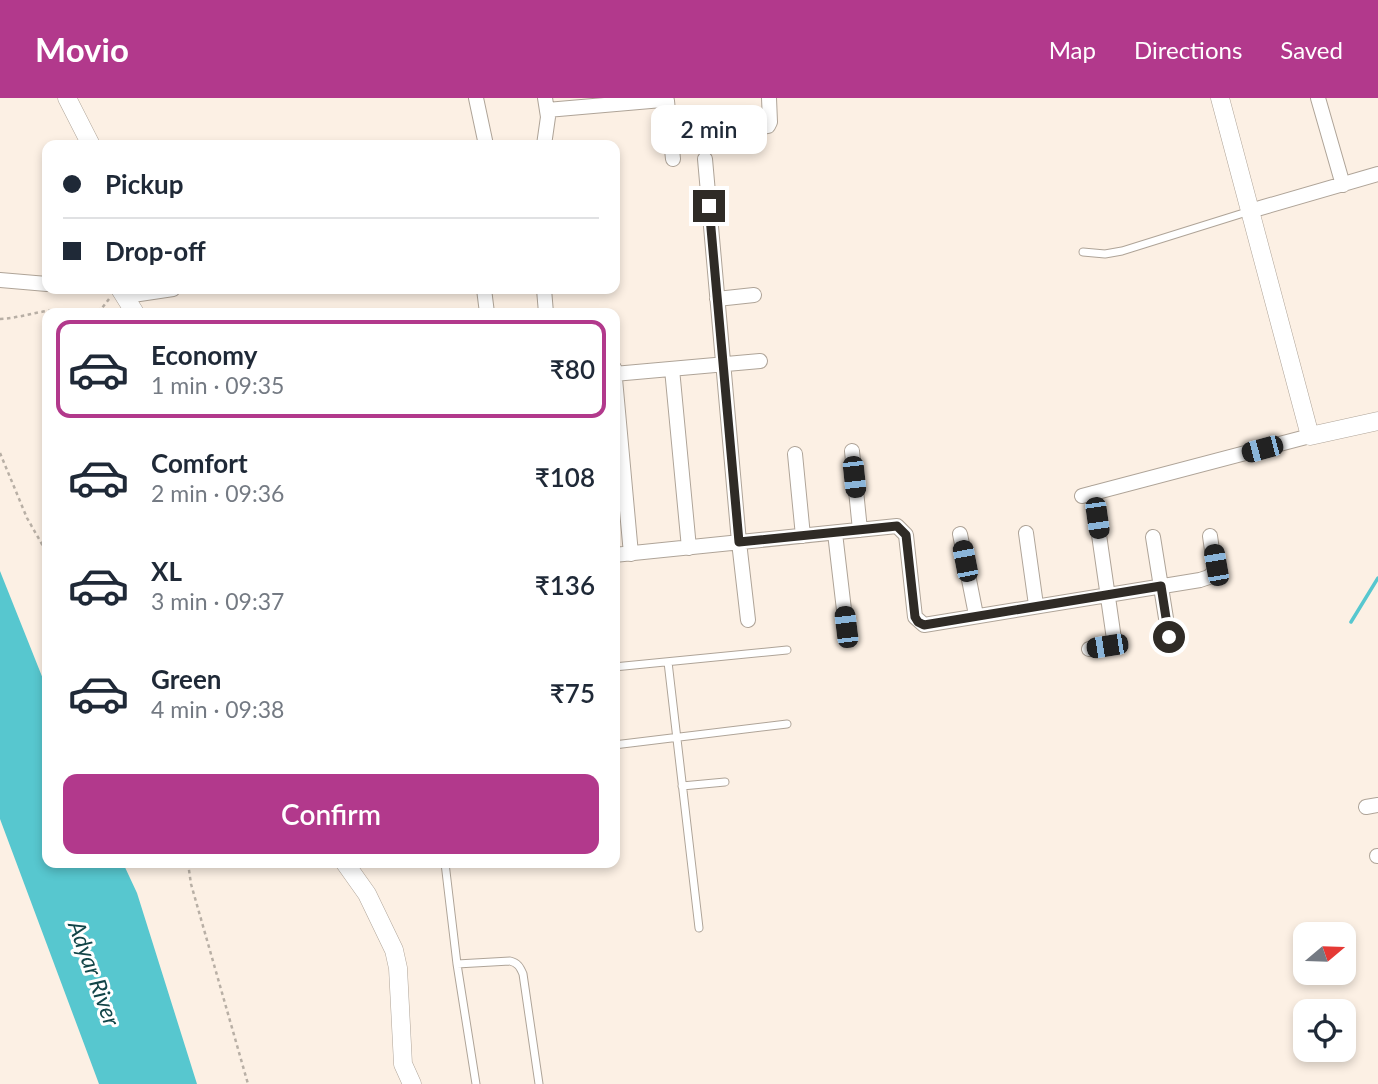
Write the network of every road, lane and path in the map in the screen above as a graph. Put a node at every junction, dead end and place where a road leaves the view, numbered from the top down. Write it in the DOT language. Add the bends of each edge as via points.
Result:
graph roads {
  1 [pos="67,98"];
  2 [pos="476,98"];
  3 [pos="769,98"];
  4 [pos="1220,98"];
  5 [pos="1318,98"];
  6 [pos="546,104"];
  7 [pos="713,137"];
  8 [pos="88,140"];
  9 [pos="485,140"];
  10 [pos="544,140"];
  11 [pos="674,159"];
  12 [pos="705,159"];
  13 [pos="1378,174"];
  14 [pos="1343,185"];
  15 [pos="1250,211"];
  16 [pos="1083,251"];
  17 [pos="0,280"];
  18 [pos="42,284"];
  19 [pos="119,294"];
  20 [pos="754,295"];
  21 [pos="717,299"];
  22 [pos="102,308"];
  23 [pos="131,308"];
  24 [pos="42,313"];
  25 [pos="0,319"];
  26 [pos="760,360"];
  27 [pos="723,364"];
  28 [pos="672,369"];
  29 [pos="620,374"];
  30 [pos="1378,421"];
  31 [pos="1310,436"];
  32 [pos="852,451"];
  33 [pos="0,453"];
  34 [pos="795,454"];
  35 [pos="620,492"];
  36 [pos="860,530"];
  37 [pos="835,533"];
  38 [pos="1026,533"];
  39 [pos="960,534"];
  40 [pos="803,536"];
  41 [pos="1210,536"];
  42 [pos="1153,537"];
  43 [pos="739,542"];
  44 [pos="42,544"];
  45 [pos="689,548"];
  46 [pos="631,554"];
  47 [pos="620,555"];
  48 [pos="1161,586"];
  49 [pos="1108,595"];
  50 [pos="1036,605"];
  51 [pos="975,615"];
  52 [pos="748,620"];
  53 [pos="846,627"];
  54 [pos="1169,637"];
  55 [pos="1089,649"];
  56 [pos="787,650"];
  57 [pos="668,662"];
  58 [pos="620,666"];
  59 [pos="787,724"];
  60 [pos="676,738"];
  61 [pos="620,744"];
  62 [pos="725,782"];
  63 [pos="682,786"];
  64 [pos="189,868"];
  65 [pos="349,868"];
  66 [pos="446,868"];
  67 [pos="699,928"];
  68 [pos="457,964"];
  69 [pos="248,1084"];
  70 [pos="412,1084"];
  71 [pos="476,1084"];
  72 [pos="539,1084"];
  1 -- 8 [label="street"];
  2 -- 9 [label="street"];
  3 -- 7 [label="street" via="768,126"];
  4 -- 15 [label="street"];
  5 -- 14 [label="street"];
  6 -- 10 [label="street"];
  6 -- 11 [label="street" via="667,102"];
  12 -- 21 [label="street"];
  13 -- 14 [label="street"];
  14 -- 15 [label="street"];
  15 -- 16 [label="lane" via="1122,251"];
  15 -- 31 [label="street"];
  17 -- 18 [label="street"];
  19 -- 22 [label="path"];
  19 -- 23 [label="street"];
  20 -- 21 [label="street"];
  21 -- 27 [label="street"];
  24 -- 25 [label="path"];
  26 -- 27 [label="street"];
  27 -- 28 [label="street"];
  27 -- 43 [label="street"];
  28 -- 29 [label="street"];
  28 -- 45 [label="street"];
  30 -- 31 [label="street"];
  31 -- 49 [label="street" via="1088,494"];
  32 -- 36 [label="street"];
  33 -- 44 [label="path"];
  34 -- 40 [label="street"];
  35 -- 46 [label="street"];
  36 -- 37 [label="street"];
  36 -- 51 [label="street" via="897,526 906,535 918,622 924,625"];
  37 -- 40 [label="street"];
  37 -- 53 [label="street"];
  38 -- 50 [label="street"];
  39 -- 51 [label="street"];
  40 -- 43 [label="street"];
  41 -- 48 [label="street" via="1215,571 1200,580"];
  42 -- 48 [label="street"];
  43 -- 45 [label="street"];
  43 -- 52 [label="street"];
  45 -- 46 [label="street"];
  46 -- 47 [label="street"];
  48 -- 49 [label="street"];
  48 -- 54 [label="street"];
  49 -- 50 [label="street"];
  49 -- 55 [label="street" via="1113,643"];
  50 -- 51 [label="street"];
  56 -- 57 [label="lane"];
  57 -- 58 [label="lane"];
  57 -- 60 [label="lane"];
  59 -- 60 [label="lane"];
  60 -- 61 [label="lane"];
  60 -- 63 [label="lane"];
  62 -- 63 [label="lane"];
  63 -- 67 [label="lane"];
  64 -- 69 [label="path"];
  65 -- 70 [label="street" via="367,894 394,950 403,1064"];
  66 -- 68 [label="lane"];
  68 -- 71 [label="lane"];
  68 -- 72 [label="lane" via="510,961 520,967"];
}
